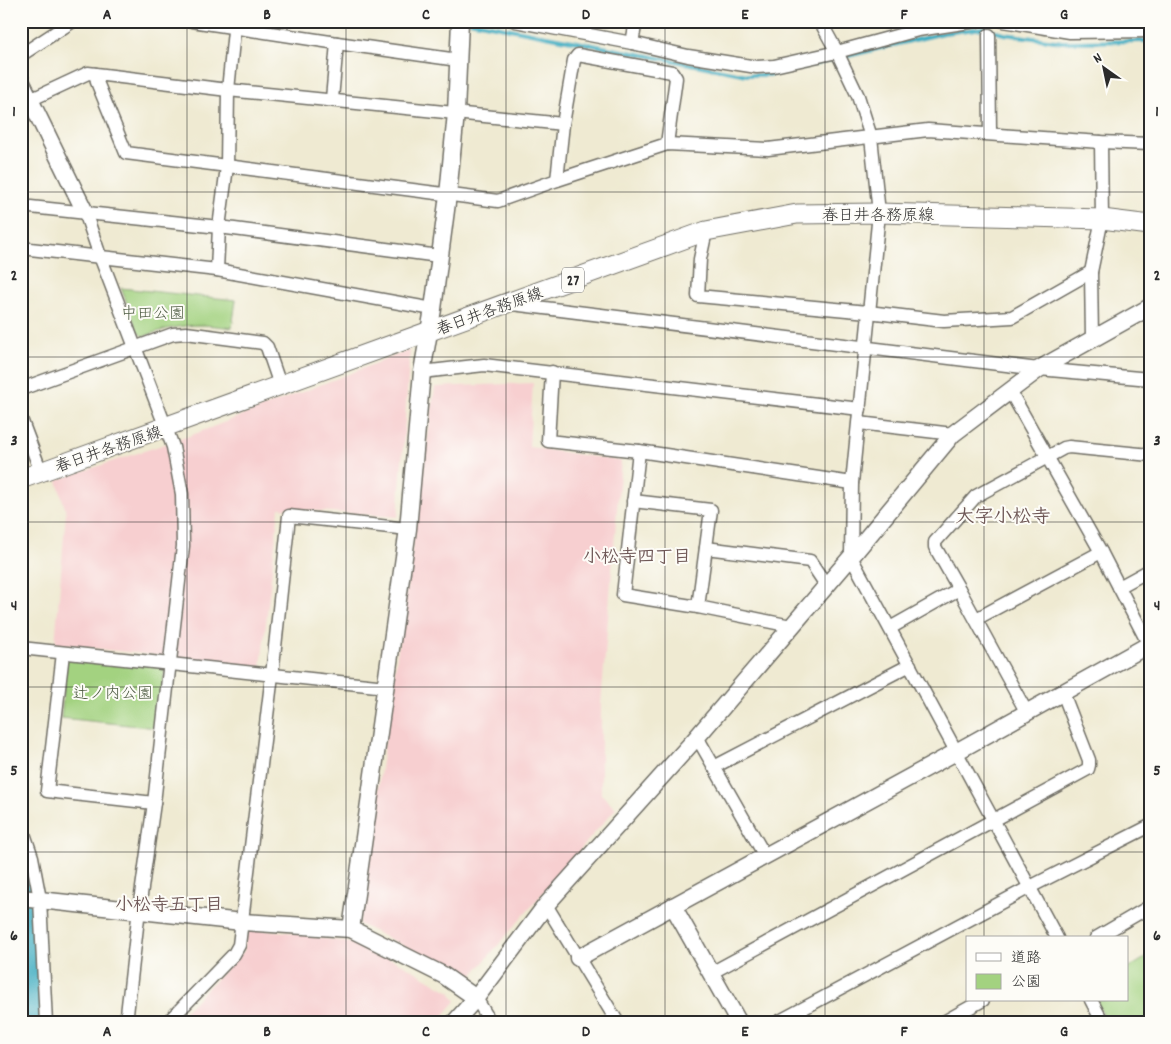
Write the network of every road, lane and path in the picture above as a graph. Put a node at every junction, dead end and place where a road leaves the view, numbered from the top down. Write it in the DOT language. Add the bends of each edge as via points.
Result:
graph roads {
  1 [pos="73,21"];
  2 [pos="192,21"];
  3 [pos="460,21"];
  4 [pos="515,21"];
  5 [pos="636,21"];
  6 [pos="820,21"];
  7 [pos="976,21"];
  8 [pos="1003,21"];
  9 [pos="235,24"];
  10 [pos="1150,31"];
  11 [pos="989,35"];
  12 [pos="632,43"];
  13 [pos="337,44"];
  14 [pos="837,52"];
  15 [pos="21,55"];
  16 [pos="458,60"];
  17 [pos="96,74"];
  18 [pos="21,81"];
  19 [pos="228,90"];
  20 [pos="332,99"];
  21 [pos="30,100"];
  22 [pos="456,113"];
  23 [pos="563,124"];
  24 [pos="990,133"];
  25 [pos="871,137"];
  26 [pos="1101,142"];
  27 [pos="667,144"];
  28 [pos="1150,144"];
  29 [pos="227,167"];
  30 [pos="558,180"];
  31 [pos="448,195"];
  32 [pos="21,206"];
  33 [pos="85,212"];
  34 [pos="880,212"];
  35 [pos="1102,219"];
  36 [pos="1150,225"];
  37 [pos="219,228"];
  38 [pos="706,231"];
  39 [pos="21,248"];
  40 [pos="100,256"];
  41 [pos="439,256"];
  42 [pos="217,270"];
  43 [pos="1091,272"];
  44 [pos="509,304"];
  45 [pos="1150,306"];
  46 [pos="433,309"];
  47 [pos="868,312"];
  48 [pos="428,332"];
  49 [pos="1092,338"];
  50 [pos="866,346"];
  51 [pos="134,347"];
  52 [pos="1040,369"];
  53 [pos="422,372"];
  54 [pos="552,372"];
  55 [pos="1150,379"];
  56 [pos="280,385"];
  57 [pos="21,389"];
  58 [pos="1010,391"];
  59 [pos="860,409"];
  60 [pos="21,419"];
  61 [pos="859,422"];
  62 [pos="166,428"];
  63 [pos="953,434"];
  64 [pos="639,451"];
  65 [pos="1150,455"];
  66 [pos="1048,456"];
  67 [pos="41,472"];
  68 [pos="21,479"];
  69 [pos="852,483"];
  70 [pos="633,501"];
  71 [pos="408,529"];
  72 [pos="706,548"];
  73 [pos="1101,552"];
  74 [pos="852,557"];
  75 [pos="1150,570"];
  76 [pos="826,585"];
  77 [pos="1119,587"];
  78 [pos="959,589"];
  79 [pos="698,608"];
  80 [pos="976,619"];
  81 [pos="791,626"];
  82 [pos="890,628"];
  83 [pos="1149,645"];
  84 [pos="21,648"];
  85 [pos="63,652"];
  86 [pos="169,664"];
  87 [pos="910,665"];
  88 [pos="272,675"];
  89 [pos="386,687"];
  90 [pos="1063,693"];
  91 [pos="1027,713"];
  92 [pos="697,737"];
  93 [pos="956,752"];
  94 [pos="714,768"];
  95 [pos="154,803"];
  96 [pos="995,820"];
  97 [pos="21,825"];
  98 [pos="1150,826"];
  99 [pos="765,856"];
  100 [pos="1030,887"];
  101 [pos="21,898"];
  102 [pos="40,899"];
  103 [pos="546,905"];
  104 [pos="673,906"];
  105 [pos="1150,907"];
  106 [pos="139,909"];
  107 [pos="242,922"];
  108 [pos="351,929"];
  109 [pos="1056,936"];
  110 [pos="1099,936"];
  111 [pos="578,958"];
  112 [pos="710,973"];
  113 [pos="476,998"];
  114 [pos="979,1002"];
  115 [pos="1092,1002"];
  116 [pos="46,1023"];
  117 [pos="126,1023"];
  118 [pos="166,1023"];
  119 [pos="454,1023"];
  120 [pos="491,1023"];
  121 [pos="618,1023"];
  122 [pos="739,1023"];
  123 [pos="776,1023"];
  124 [pos="942,1023"];
  125 [pos="1103,1023"];
  1 -- 15 [label="street"];
  2 -- 9 [label="street"];
  3 -- 16 [label="street"];
  4 -- 12 [label="street"];
  5 -- 12 [label="street"];
  6 -- 14 [label="street"];
  7 -- 14 [label="street" via="918,30"];
  8 -- 10 [label="street" via="1070,32"];
  9 -- 13 [label="street"];
  9 -- 19 [label="street"];
  11 -- 24 [label="street"];
  12 -- 14 [label="street" via="757,67"];
  13 -- 16 [label="street"];
  13 -- 20 [label="street"];
  14 -- 25 [label="street" via="858,96"];
  16 -- 22 [label="street"];
  17 -- 19 [label="street"];
  17 -- 21 [label="street" via="88,73"];
  17 -- 29 [label="street" via="126,154"];
  18 -- 21 [label="street"];
  19 -- 20 [label="street"];
  19 -- 29 [label="street"];
  20 -- 22 [label="street"];
  21 -- 33 [label="street"];
  22 -- 23 [label="street"];
  22 -- 31 [label="street"];
  23 -- 27 [label="street" via="574,60 578,55 672,72 676,78"];
  23 -- 30 [label="street"];
  24 -- 25 [label="street" via="928,130"];
  24 -- 26 [label="street"];
  25 -- 27 [label="street" via="768,150"];
  25 -- 34 [label="street"];
  26 -- 28 [label="street"];
  26 -- 35 [label="street"];
  27 -- 30 [label="street"];
  29 -- 31 [label="street"];
  29 -- 37 [label="street"];
  30 -- 31 [label="street" via="498,201"];
  31 -- 41 [label="street"];
  32 -- 33 [label="street"];
  33 -- 37 [label="street"];
  33 -- 40 [label="street"];
  34 -- 35 [label="main road, 春日井各務原線 / 27"];
  34 -- 38 [label="main road, 春日井各務原線 / 27" via="797,214"];
  34 -- 47 [label="street"];
  35 -- 36 [label="main road, 春日井各務原線 / 27"];
  35 -- 43 [label="street"];
  37 -- 41 [label="street"];
  37 -- 42 [label="street"];
  38 -- 44 [label="main road, 春日井各務原線 / 27"];
  38 -- 47 [label="street" via="700,259 698,296"];
  39 -- 40 [label="street"];
  40 -- 42 [label="street"];
  40 -- 51 [label="street"];
  41 -- 46 [label="street"];
  42 -- 46 [label="street"];
  43 -- 47 [label="street" via="1012,317 944,321"];
  43 -- 49 [label="street"];
  44 -- 48 [label="main road, 春日井各務原線 / 27"];
  44 -- 50 [label="street"];
  45 -- 49 [label="street"];
  46 -- 48 [label="street"];
  47 -- 50 [label="street"];
  48 -- 53 [label="street"];
  48 -- 56 [label="main road, 春日井各務原線 / 27"];
  49 -- 52 [label="street"];
  50 -- 52 [label="street"];
  50 -- 59 [label="street"];
  51 -- 56 [label="street" via="186,333 260,342 267,348"];
  51 -- 57 [label="street"];
  51 -- 62 [label="street"];
  52 -- 55 [label="street"];
  52 -- 58 [label="street"];
  53 -- 54 [label="street" via="484,365"];
  53 -- 71 [label="street"];
  54 -- 59 [label="street"];
  54 -- 64 [label="street" via="548,441"];
  56 -- 62 [label="main road, 春日井各務原線 / 27"];
  58 -- 63 [label="street"];
  58 -- 66 [label="street"];
  59 -- 61 [label="street"];
  60 -- 67 [label="street"];
  61 -- 63 [label="street"];
  61 -- 69 [label="street"];
  62 -- 67 [label="main road, 春日井各務原線 / 27"];
  62 -- 86 [label="street" via="178,473 182,512 182,546"];
  63 -- 74 [label="street"];
  64 -- 69 [label="street"];
  64 -- 70 [label="street"];
  65 -- 66 [label="street" via="1069,447"];
  66 -- 73 [label="street"];
  66 -- 78 [label="street" via="976,496 937,538 935,547"];
  67 -- 68 [label="main road, 春日井各務原線 / 27"];
  69 -- 74 [label="street"];
  70 -- 72 [label="street" via="711,510"];
  70 -- 79 [label="street" via="624,595"];
  71 -- 88 [label="street" via="289,516"];
  71 -- 89 [label="street"];
  72 -- 76 [label="street" via="810,561"];
  72 -- 79 [label="street"];
  73 -- 77 [label="street"];
  73 -- 80 [label="street"];
  74 -- 76 [label="street"];
  74 -- 82 [label="street"];
  75 -- 77 [label="street"];
  76 -- 81 [label="street"];
  77 -- 83 [label="street"];
  78 -- 80 [label="street"];
  78 -- 82 [label="street"];
  79 -- 81 [label="street"];
  80 -- 91 [label="street"];
  81 -- 92 [label="street"];
  82 -- 87 [label="street"];
  83 -- 90 [label="street"];
  84 -- 85 [label="street"];
  85 -- 86 [label="street"];
  85 -- 95 [label="street" via="47,791"];
  86 -- 88 [label="street"];
  86 -- 95 [label="street"];
  87 -- 93 [label="street"];
  87 -- 94 [label="street"];
  88 -- 89 [label="street"];
  88 -- 107 [label="street"];
  89 -- 108 [label="street"];
  90 -- 91 [label="street"];
  90 -- 96 [label="street" via="1088,760 1088,768"];
  91 -- 93 [label="street"];
  92 -- 94 [label="street"];
  92 -- 103 [label="street"];
  93 -- 96 [label="street"];
  93 -- 99 [label="street"];
  94 -- 99 [label="street"];
  95 -- 106 [label="street"];
  96 -- 100 [label="street"];
  96 -- 112 [label="street"];
  97 -- 102 [label="street" via="32,857"];
  98 -- 100 [label="street"];
  99 -- 104 [label="street"];
  100 -- 109 [label="street"];
  100 -- 123 [label="street"];
  101 -- 102 [label="street"];
  102 -- 106 [label="street"];
  102 -- 116 [label="street"];
  103 -- 111 [label="street"];
  103 -- 113 [label="street"];
  104 -- 111 [label="street"];
  104 -- 112 [label="street"];
  105 -- 110 [label="street"];
  106 -- 107 [label="street"];
  106 -- 117 [label="street"];
  107 -- 108 [label="street"];
  107 -- 118 [label="street" via="239,945 234,954"];
  108 -- 113 [label="street" via="443,975"];
  111 -- 121 [label="street"];
  112 -- 122 [label="street"];
  113 -- 119 [label="street"];
  113 -- 120 [label="street"];
  114 -- 124 [label="street"];
  115 -- 125 [label="street"];
}
